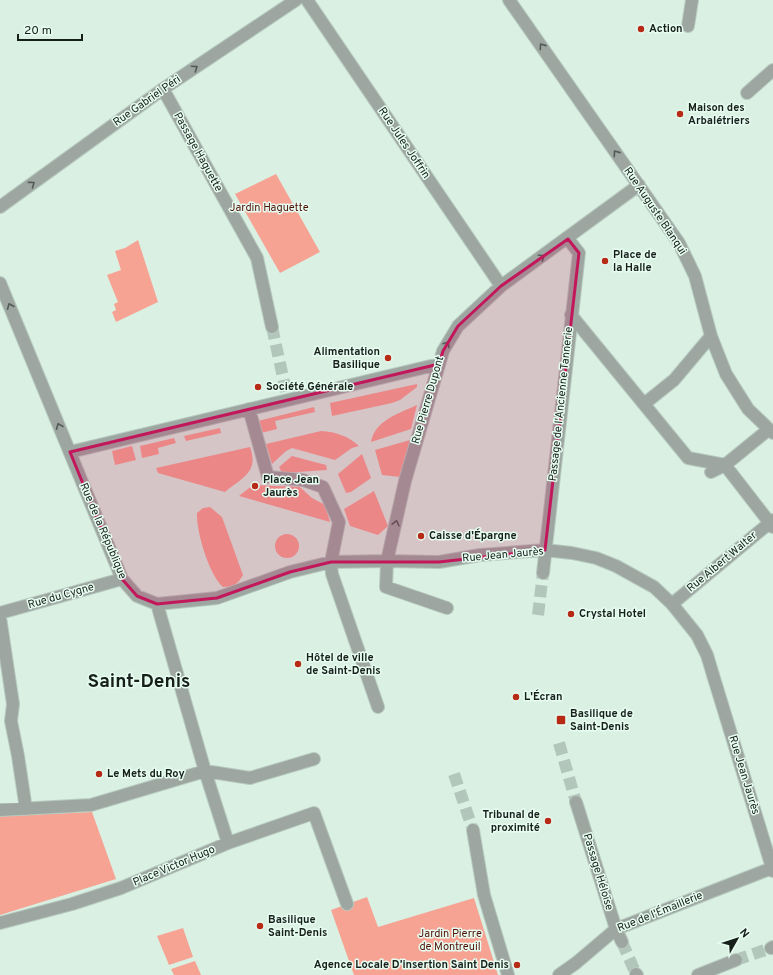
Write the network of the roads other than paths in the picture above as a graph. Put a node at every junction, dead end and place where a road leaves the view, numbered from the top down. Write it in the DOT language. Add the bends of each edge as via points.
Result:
graph roads {
  1 [pos="296,0"];
  2 [pos="307,0"];
  3 [pos="509,0"];
  4 [pos="692,0"];
  5 [pos="688,26"];
  6 [pos="773,70"];
  7 [pos="163,89"];
  8 [pos="747,93"];
  9 [pos="639,185"];
  10 [pos="0,207"];
  11 [pos="568,239"];
  12 [pos="0,283"];
  13 [pos="501,286"];
  14 [pos="571,315"];
  15 [pos="272,327"];
  16 [pos="711,336"];
  17 [pos="439,364"];
  18 [pos="644,404"];
  19 [pos="250,409"];
  20 [pos="771,432"];
  21 [pos="70,452"];
  22 [pos="724,465"];
  23 [pos="711,472"];
  24 [pos="772,523"];
  25 [pos="545,550"];
  26 [pos="387,561"];
  27 [pos="331,562"];
  28 [pos="542,573"];
  29 [pos="122,579"];
  30 [pos="157,604"];
  31 [pos="672,604"];
  32 [pos="447,608"];
  33 [pos="0,613"];
  34 [pos="0,617"];
  35 [pos="378,707"];
  36 [pos="314,759"];
  37 [pos="204,771"];
  38 [pos="576,802"];
  39 [pos="26,809"];
  40 [pos="0,810"];
  41 [pos="473,830"];
  42 [pos="228,843"];
  43 [pos="773,869"];
  44 [pos="347,904"];
  45 [pos="0,923"];
  46 [pos="616,929"];
  47 [pos="622,942"];
  48 [pos="736,960"];
  49 [pos="508,975"];
  50 [pos="559,975"];
  51 [pos="698,975"];
  7 -- 1 [label="street, Rue Gabriel Péri, one-way"];
  2 -- 13 [label="street, Rue Jules Joffrin"];
  9 -- 3 [label="street, Rue Auguste Blanqui, one-way"];
  4 -- 5 [label="street"];
  6 -- 8 [label="street"];
  10 -- 7 [label="street, Rue Gabriel Péri, one-way"];
  7 -- 15 [label="street, Passage Haguette" via="257,258"];
  9 -- 11 [label="street, Rue Pierre Dupont"];
  9 -- 16 [label="street, Rue Auguste Blanqui" via="679,243 695,276"];
  13 -- 11 [label="street, Rue Pierre Dupont, one-way"];
  11 -- 14 [label="street, Passage de l'Ancienne Tannerie" via="578,253"];
  21 -- 12 [label="street, Rue de la République, one-way"];
  17 -- 13 [label="street, Rue Pierre Dupont, one-way" via="443,350 458,326"];
  14 -- 18 [label="street"];
  14 -- 25 [label="street, Passage de l'Ancienne Tannerie"];
  16 -- 18 [label="street" via="674,380"];
  16 -- 20 [label="street, Rue Auguste Blanqui" via="726,374 748,408"];
  17 -- 19 [label="street"];
  26 -- 17 [label="street, Rue Pierre Dupont, one-way" via="405,482"];
  18 -- 22 [label="street" via="688,458"];
  19 -- 21 [label="street"];
  19 -- 27 [label="street" via="268,477 303,480 323,487 339,522"];
  20 -- 22 [label="street"];
  21 -- 29 [label="street, Rue de la République"];
  22 -- 23 [label="street"];
  22 -- 24 [label="street"];
  24 -- 31 [label="street, Rue Albert Walter"];
  25 -- 26 [label="street, Rue Jean Jaurès" via="480,555 439,562"];
  25 -- 28 [label="street, Passage de l'Ancienne Tannerie"];
  25 -- 31 [label="street, Rue Jean Jaurès" via="596,558 616,566 654,587"];
  26 -- 27 [label="street, Rue Jean Jaurès"];
  26 -- 32 [label="street, Rue Pierre Dupont" via="386,587"];
  27 -- 30 [label="street, Rue Jean Jaurès" via="290,572 217,598"];
  27 -- 35 [label="street" via="332,574"];
  29 -- 30 [label="street, Rue de la République" via="137,596"];
  29 -- 33 [label="street, Rue du Cygne"];
  30 -- 37 [label="street"];
  31 -- 43 [label="street, Rue Jean Jaurès" via="697,635 707,655"];
  34 -- 39 [label="street" via="13,704 11,721"];
  36 -- 37 [label="street" via="250,778"];
  37 -- 39 [label="street" via="92,805"];
  37 -- 42 [label="street, Place Victor Hugo"];
  38 -- 46 [label="street, Passage Héloïse"];
  39 -- 40 [label="street"];
  41 -- 49 [label="street" via="484,895"];
  42 -- 44 [label="street, Place Victor Hugo" via="314,813"];
  42 -- 45 [label="street, Place Victor Hugo" via="121,888"];
  43 -- 46 [label="street, Rue de l'Émaillerie"];
  46 -- 47 [label="street, Passage Héloïse"];
  46 -- 50 [label="street, Rue de l'Émaillerie"];
  48 -- 51 [label="street"];
}
